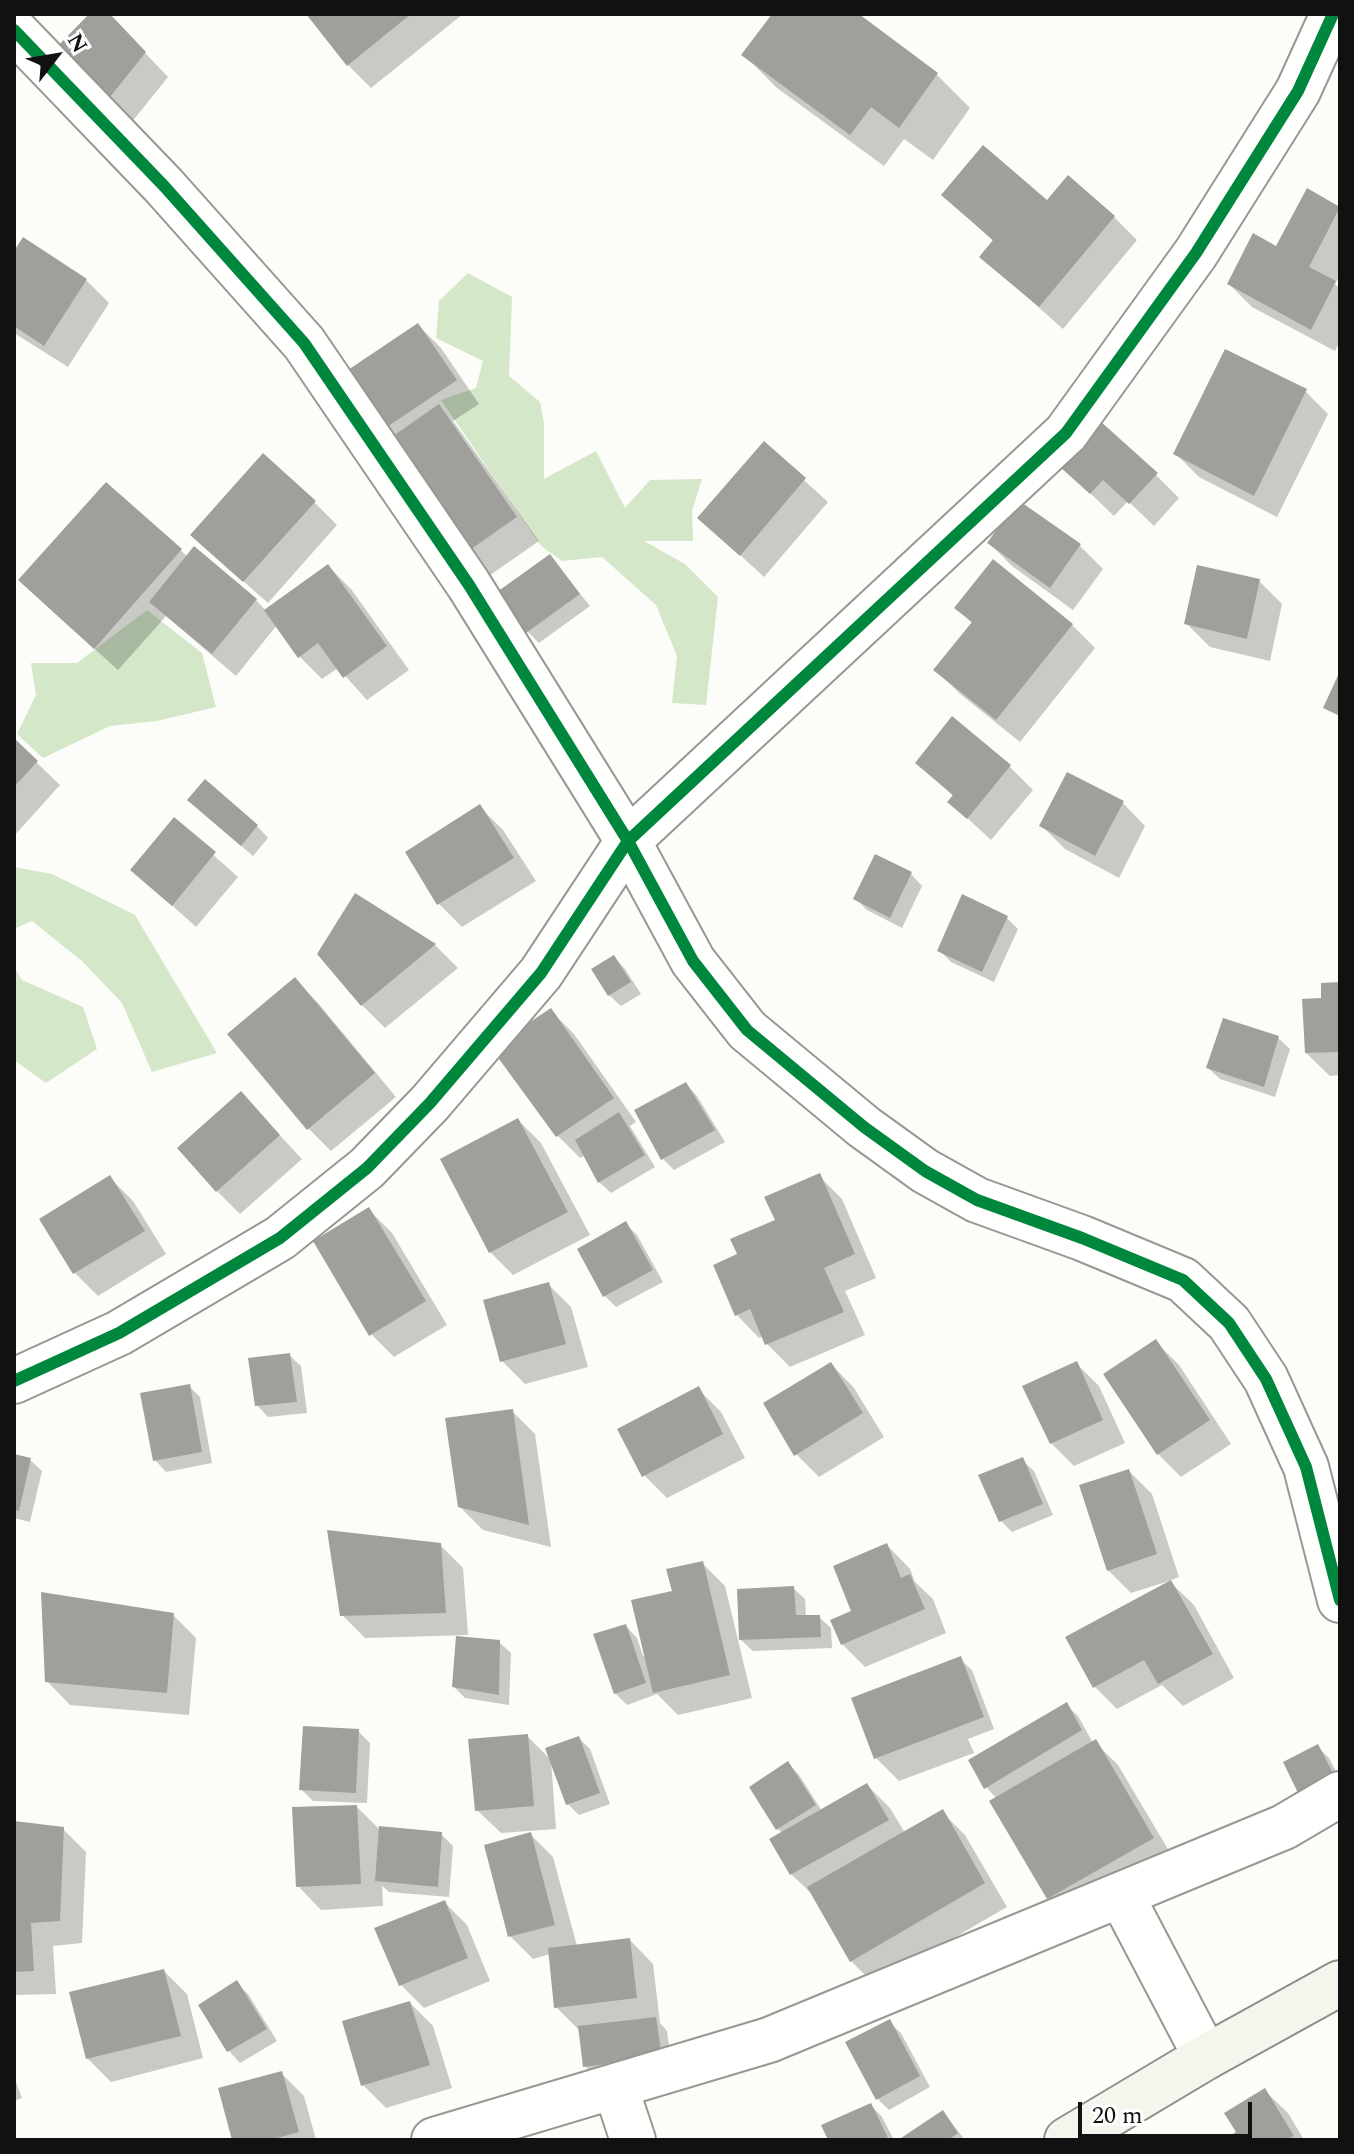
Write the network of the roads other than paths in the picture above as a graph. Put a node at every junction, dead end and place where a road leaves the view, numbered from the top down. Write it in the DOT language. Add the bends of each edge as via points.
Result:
graph roads {
  1 [pos="1333,14"];
  2 [pos="14,30"];
  3 [pos="628,841"];
  4 [pos="14,1381"];
  5 [pos="1340,1600"];
  6 [pos="1340,1794"];
  7 [pos="1121,1895"];
  8 [pos="1340,1983"];
  9 [pos="1206,2057"];
  10 [pos="615,2086"];
  11 [pos="434,2140"];
  12 [pos="633,2140"];
  13 [pos="1067,2140"];
  1 -- 3 [label="street" via="1298,91 1196,253 1066,433"];
  2 -- 3 [label="street" via="164,186 304,343 469,585"];
  3 -- 4 [label="street" via="541,973 367,1168 267,1246 119,1333"];
  3 -- 5 [label="street" via="693,961 747,1030 864,1127 977,1200 1183,1280 1229,1323 1266,1379 1306,1467"];
  6 -- 7 [label="street" via="1284,1827"];
  7 -- 9 [label="street"];
  7 -- 10 [label="street" via="769,2040"];
  8 -- 9 [label="main road"];
  9 -- 13 [label="main road"];
  10 -- 11 [label="street"];
  10 -- 12 [label="street"];
}
